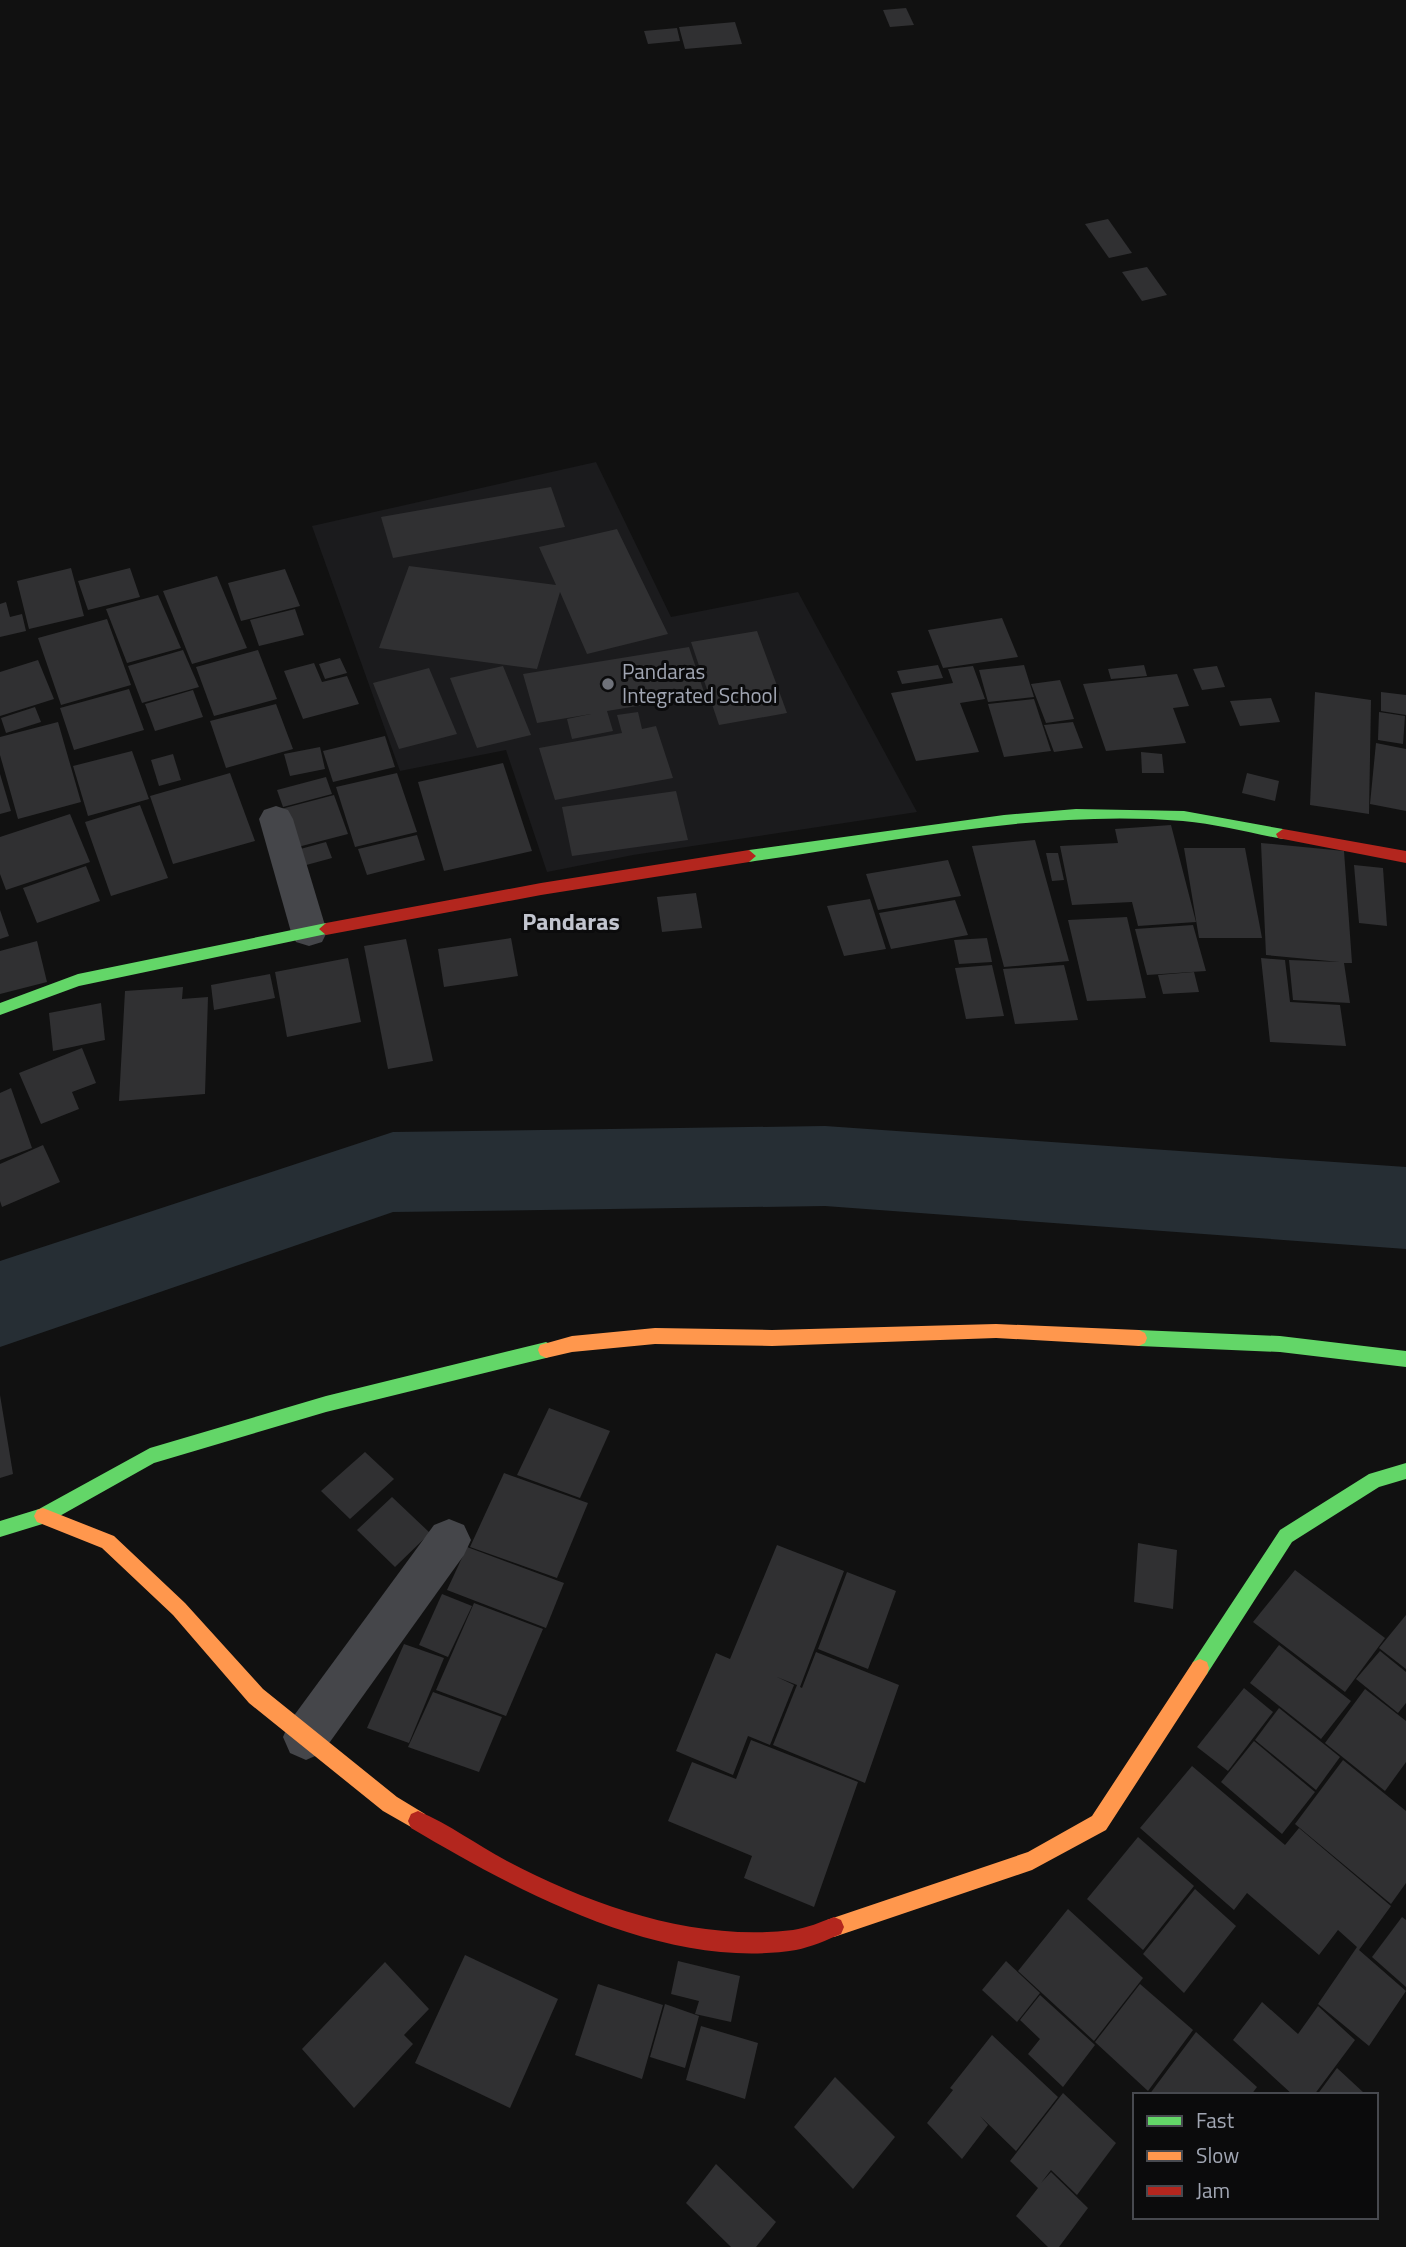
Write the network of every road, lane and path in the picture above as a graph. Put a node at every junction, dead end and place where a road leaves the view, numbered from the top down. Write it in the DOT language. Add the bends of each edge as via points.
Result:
graph roads {
  1 [pos="276,819"];
  2 [pos="1406,857"];
  3 [pos="309,932"];
  4 [pos="0,1009"];
  5 [pos="1406,1359"];
  6 [pos="1406,1471"];
  7 [pos="43,1516"];
  8 [pos="0,1529"];
  9 [pos="449,1540"];
  10 [pos="306,1737"];
  1 -- 3 [label="street"];
  2 -- 3 [label="street" via="1184,816 1076,814 803,848 541,889"];
  3 -- 4 [label="street" via="78,980"];
  5 -- 7 [label="street" via="1280,1344 996,1331 617,1338 572,1344 339,1401 150,1456"];
  6 -- 10 [label="street" via="1375,1480 1286,1536 1099,1823 1032,1860 795,1940 722,1942 628,1923 480,1860 390,1804"];
  7 -- 8 [label="street"];
  7 -- 10 [label="street" via="108,1542 178,1609 256,1696"];
  9 -- 10 [label="street"];
}
